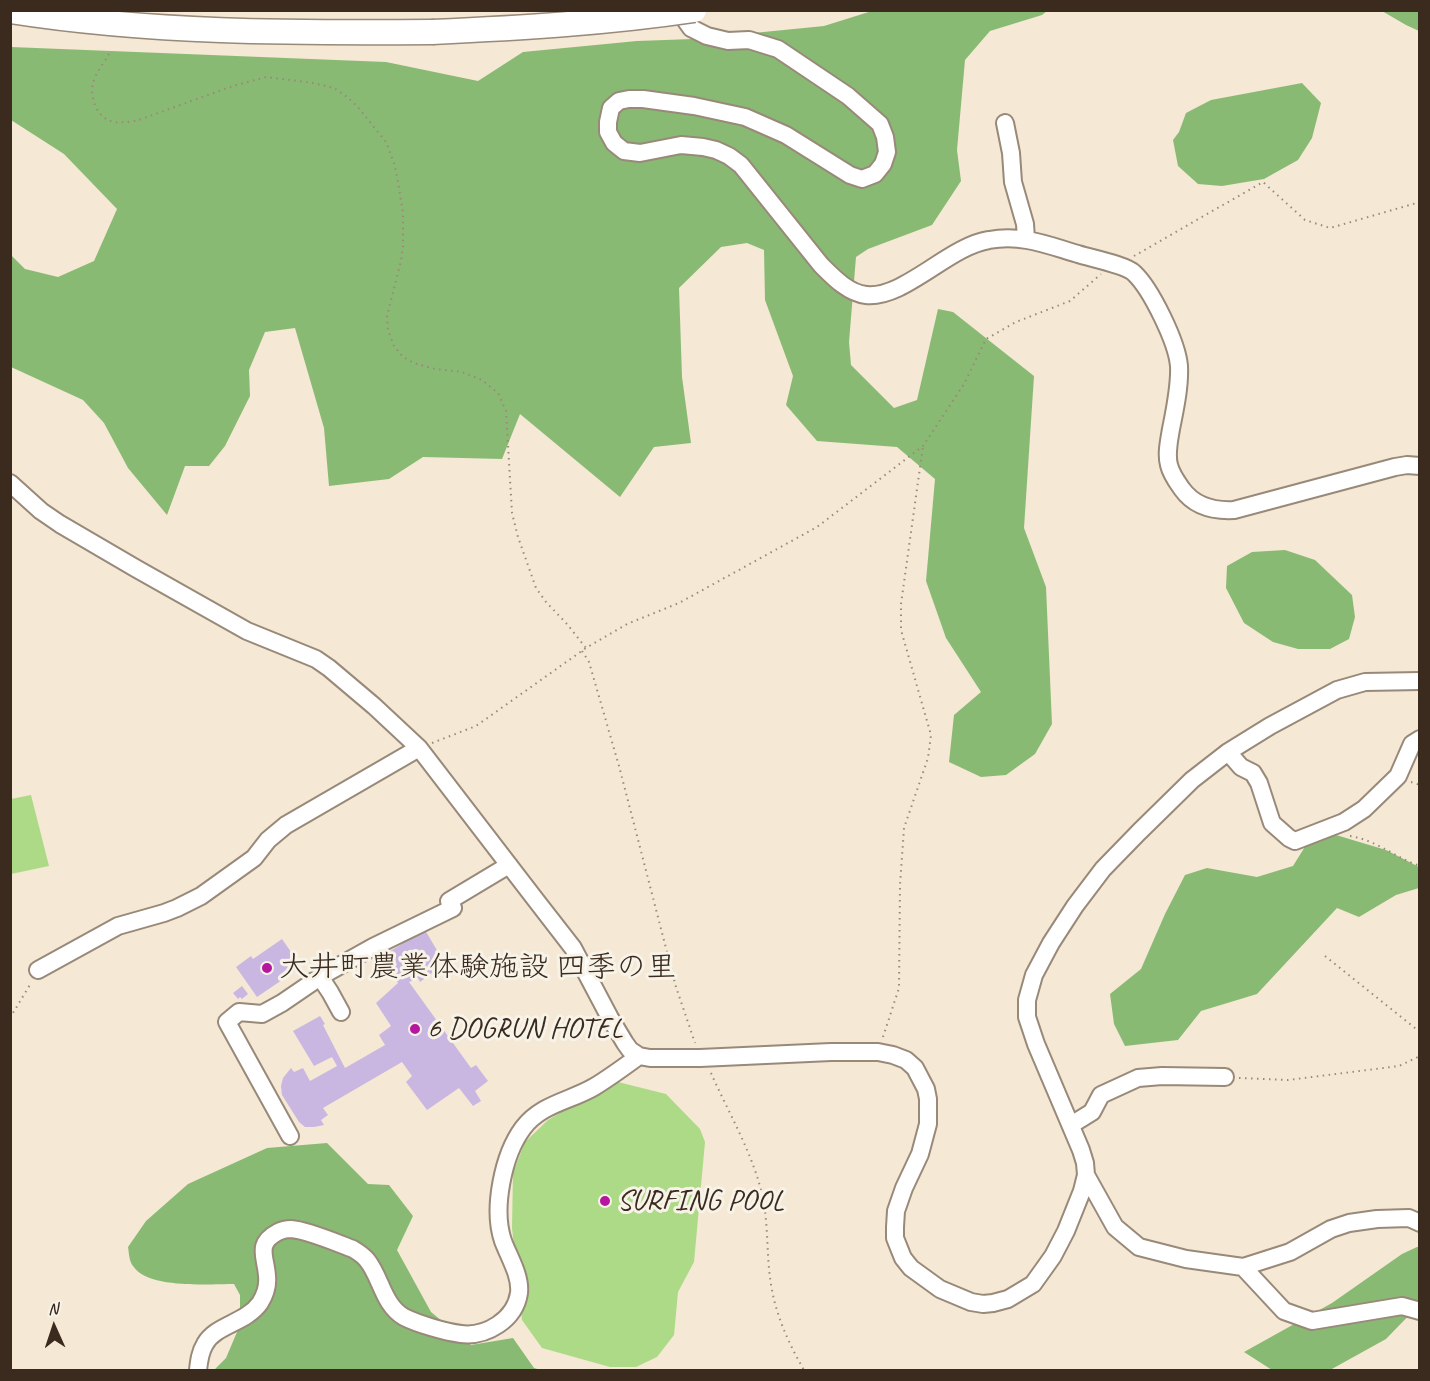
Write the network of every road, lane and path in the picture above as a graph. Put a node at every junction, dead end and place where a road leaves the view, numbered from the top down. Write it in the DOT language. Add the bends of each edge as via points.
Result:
graph roads {
  1 [pos="678,10"];
  2 [pos="694,10"];
  3 [pos="10,11"];
  4 [pos="110,54"];
  5 [pos="1005,123"];
  6 [pos="1419,202"];
  7 [pos="1026,239"];
  8 [pos="1119,266"];
  9 [pos="923,446"];
  10 [pos="1419,466"];
  11 [pos="10,483"];
  12 [pos="586,648"];
  13 [pos="582,651"];
  14 [pos="1419,681"];
  15 [pos="1419,739"];
  16 [pos="419,748"];
  17 [pos="1228,752"];
  18 [pos="1352,836"];
  19 [pos="509,865"];
  20 [pos="1419,866"];
  21 [pos="1325,956"];
  22 [pos="38,970"];
  23 [pos="320,977"];
  24 [pos="341,1012"];
  25 [pos="10,1018"];
  26 [pos="1419,1032"];
  27 [pos="878,1053"];
  28 [pos="639,1056"];
  29 [pos="1419,1056"];
  30 [pos="703,1058"];
  31 [pos="1225,1077"];
  32 [pos="1071,1125"];
  33 [pos="290,1136"];
  34 [pos="1086,1175"];
  35 [pos="1419,1222"];
  36 [pos="1243,1267"];
  37 [pos="1419,1311"];
  38 [pos="198,1371"];
  39 [pos="804,1371"];
  1 -- 7 [label="street" via="691,28 707,36 749,40 778,49 848,96 880,124 887,152 883,165 875,174 862,179 786,135 745,117 643,99 619,101 611,108 608,132 624,151 640,153 681,145 729,156 741,165 821,265 851,290 865,295 898,287 974,243"];
  2 -- 3 [label="highway, bridge" via="518,28 304,33 192,30"];
  4 -- 12 [label="path" via="96,76 92,98 106,119 119,123 136,121 266,77 334,88 357,106 375,128 386,142 395,166 403,213 402,254 387,316 394,346 414,363 462,372 482,380 498,393 506,411 512,513 518,537 536,588"];
  5 -- 7 [label="street"];
  6 -- 8 [label="path" via="1330,228 1305,220 1263,182"];
  7 -- 8 [label="street"];
  8 -- 9 [label="path" via="1102,273 1070,302 1017,322 986,339 964,384"];
  8 -- 10 [label="street" via="1132,271 1144,286 1174,343 1179,375 1169,465 1185,494 1196,503 1234,510 1395,467"];
  9 -- 12 [label="path" via="817,527 679,603 627,624"];
  9 -- 27 [label="path" via="901,604 901,630 931,735 928,758 903,828 899,988"];
  11 -- 16 [label="street" via="41,511 79,535 237,626 322,663"];
  12 -- 13 [label="path"];
  13 -- 16 [label="path" via="476,726"];
  13 -- 30 [label="path" via="589,662 622,777 676,987"];
  14 -- 17 [label="street" via="1353,684 1269,726"];
  15 -- 17 [label="street" via="1412,744 1398,776 1364,809 1344,822 1295,841 1272,823 1253,773 1241,767"];
  16 -- 19 [label="street"];
  16 -- 22 [label="street" via="286,825 254,858 201,896 164,913 118,926"];
  17 -- 32 [label="street" via="1192,780 1103,869 1050,943 1034,975 1027,1017"];
  18 -- 20 [label="path"];
  19 -- 23 [label="street" via="449,901 453,908"];
  19 -- 28 [label="street" via="573,948 610,1018 630,1050"];
  21 -- 26 [label="path"];
  22 -- 25 [label="path"];
  23 -- 24 [label="street"];
  23 -- 33 [label="street" via="262,1014 239,1012 227,1022"];
  27 -- 30 [label="street"];
  27 -- 34 [label="street" via="906,1060 926,1089 928,1124 896,1211 894,1227 903,1258 940,1289 964,1299 993,1304 1033,1284 1066,1231"];
  28 -- 30 [label="street"];
  28 -- 38 [label="street" via="593,1087 544,1108 525,1126 513,1146 505,1169 499,1219 519,1295 511,1314 496,1327 460,1334 413,1321 396,1312 369,1262 359,1253 299,1230 285,1229 269,1238 263,1247 267,1286 260,1303 247,1316 206,1341"];
  29 -- 31 [label="path" via="1399,1066 1288,1080"];
  30 -- 39 [label="path" via="750,1157 763,1198 771,1289"];
  31 -- 32 [label="street" via="1138,1078 1101,1095 1092,1113"];
  32 -- 34 [label="street"];
  34 -- 36 [label="street" via="1115,1227 1139,1247"];
  35 -- 36 [label="street" via="1409,1218 1349,1223 1290,1252"];
  36 -- 37 [label="street" via="1284,1311 1312,1321 1402,1306"];
}
